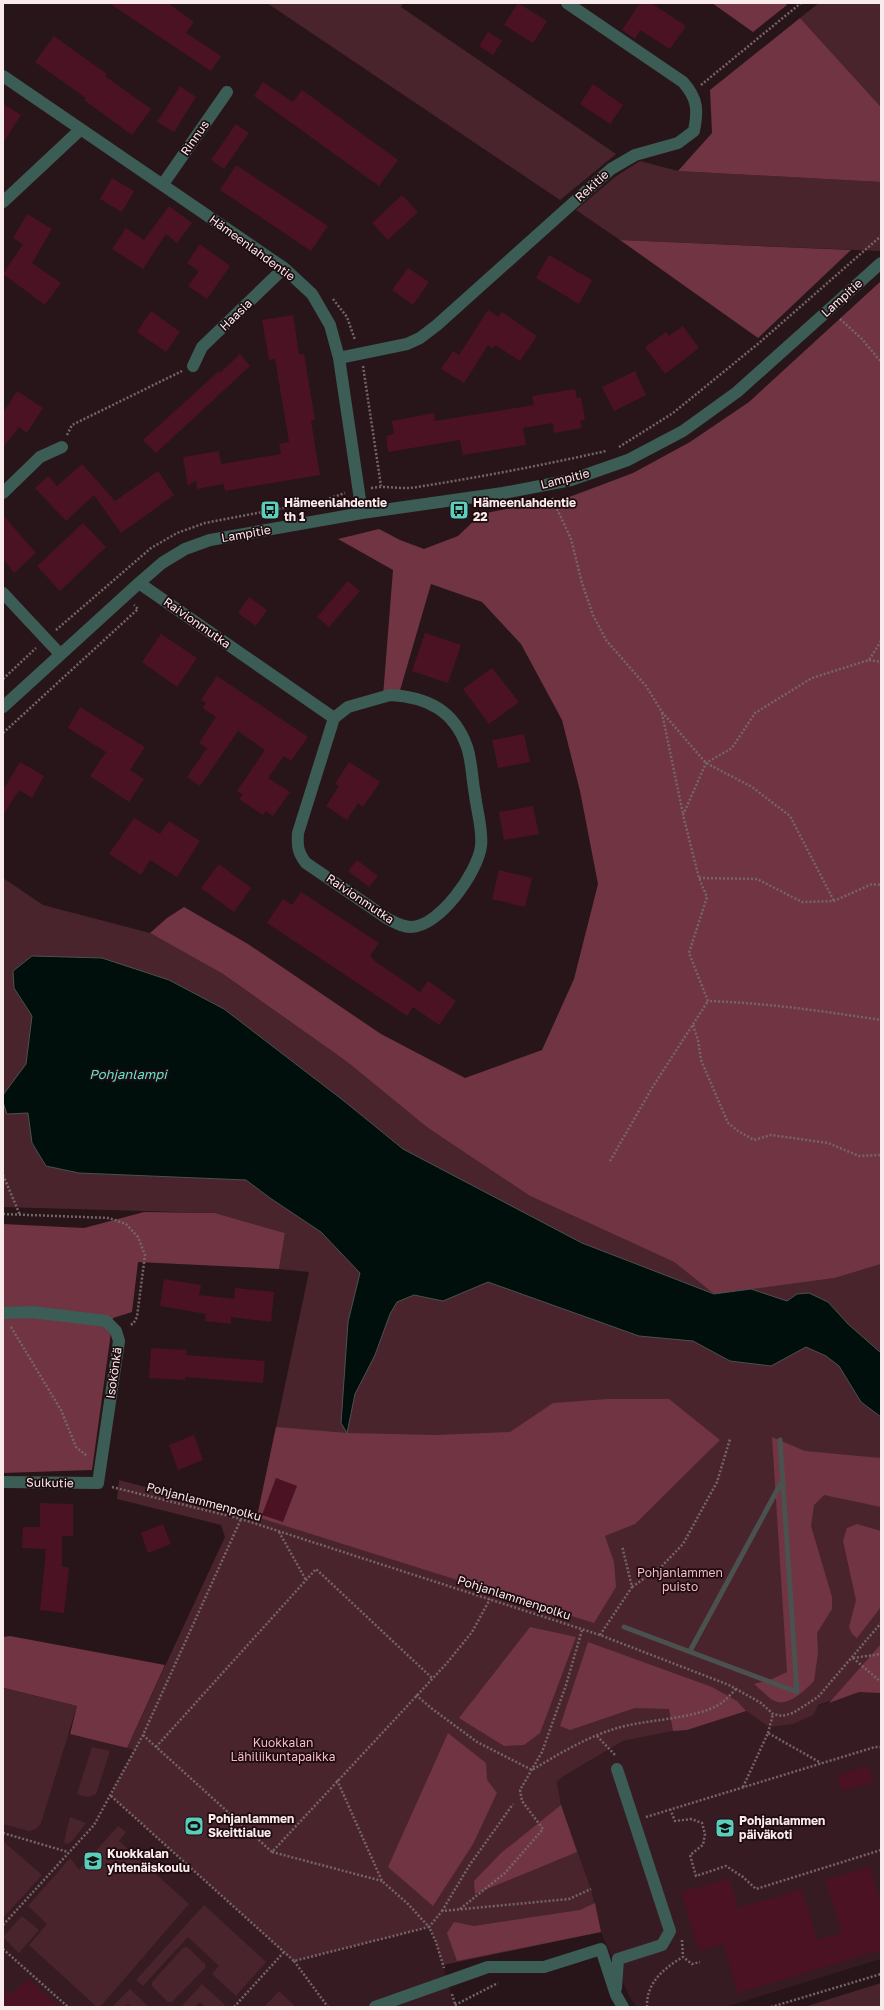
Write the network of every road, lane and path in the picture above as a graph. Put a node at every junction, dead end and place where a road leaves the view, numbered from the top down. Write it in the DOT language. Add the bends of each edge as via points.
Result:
graph roads {
  1 [pos="568,3"];
  2 [pos="802,3"];
  3 [pos="3,76"];
  4 [pos="226,92"];
  5 [pos="692,92"];
  6 [pos="81,129"];
  7 [pos="163,184"];
  8 [pos="3,202"];
  9 [pos="881,236"];
  10 [pos="881,263"];
  11 [pos="284,268"];
  12 [pos="830,309"];
  13 [pos="339,358"];
  14 [pos="881,362"];
  15 [pos="193,366"];
  16 [pos="62,447"];
  17 [pos="616,449"];
  18 [pos="608,450"];
  19 [pos="546,485"];
  20 [pos="381,486"];
  21 [pos="3,493"];
  22 [pos="362,513"];
  23 [pos="139,583"];
  24 [pos="3,593"];
  25 [pos="881,641"];
  26 [pos="60,654"];
  27 [pos="870,660"];
  28 [pos="881,662"];
  29 [pos="3,707"];
  30 [pos="662,712"];
  31 [pos="334,718"];
  32 [pos="706,763"];
  33 [pos="683,815"];
  34 [pos="699,878"];
  35 [pos="881,885"];
  36 [pos="834,901"];
  37 [pos="708,1001"];
  38 [pos="881,1020"];
  39 [pos="693,1025"];
  40 [pos="881,1155"];
  41 [pos="610,1161"];
  42 [pos="3,1175"];
  43 [pos="3,1214"];
  44 [pos="20,1215"];
  45 [pos="5,1317"];
  46 [pos="116,1331"];
  47 [pos="730,1439"];
  48 [pos="100,1466"];
  49 [pos="3,1482"];
  50 [pos="98,1484"];
  51 [pos="241,1519"];
  52 [pos="279,1532"];
  53 [pos="622,1546"];
  54 [pos="306,1580"];
  55 [pos="632,1587"];
  56 [pos="490,1599"];
  57 [pos="881,1623"];
  58 [pos="582,1630"];
  59 [pos="600,1635"];
  60 [pos="881,1654"];
  61 [pos="853,1658"];
  62 [pos="432,1678"];
  63 [pos="881,1682"];
  64 [pos="736,1689"];
  65 [pos="416,1695"];
  66 [pos="773,1714"];
  67 [pos="768,1733"];
  68 [pos="143,1735"];
  69 [pos="156,1747"];
  70 [pos="881,1747"];
  71 [pos="822,1763"];
  72 [pos="617,1769"];
  73 [pos="532,1770"];
  74 [pos="337,1780"];
  75 [pos="743,1787"];
  76 [pos="111,1796"];
  77 [pos="513,1804"];
  78 [pos="670,1810"];
  79 [pos="645,1817"];
  80 [pos="3,1833"];
  81 [pos="881,1850"];
  82 [pos="68,1852"];
  83 [pos="272,1852"];
  84 [pos="382,1881"];
  85 [pos="591,1888"];
  86 [pos="460,1909"];
  87 [pos="442,1911"];
  88 [pos="3,1925"];
  89 [pos="429,1927"];
  90 [pos="3,1949"];
  91 [pos="284,1952"];
  92 [pos="294,1961"];
  93 [pos="700,1962"];
  94 [pos="881,1974"];
  95 [pos="448,1980"];
  96 [pos="498,1983"];
  97 [pos="616,1995"];
  98 [pos="400,2002"];
  99 [pos="455,2005"];
  100 [pos="68,2007"];
  101 [pos="234,2007"];
  102 [pos="328,2007"];
  103 [pos="375,2007"];
  104 [pos="623,2007"];
  105 [pos="647,2007"];
  106 [pos="771,2007"];
  1 -- 5 [label="street, Rekitie" via="683,82"];
  2 -- 5 [label="path"];
  3 -- 6 [label="street, Hämeenlahdentie"];
  4 -- 7 [label="street, Rinnus"];
  5 -- 13 [label="street, Rekitie" via="698,112 694,131 678,144 635,154 611,169 420,338 407,344"];
  6 -- 7 [label="street, Hämeenlahdentie"];
  6 -- 8 [label="street"];
  7 -- 11 [label="street, Hämeenlahdentie"];
  9 -- 17 [label="path" via="760,343 673,413"];
  10 -- 12 [label="street, Lampitie"];
  11 -- 13 [label="street, Hämeenlahdentie" via="312,294 330,325"];
  11 -- 15 [label="street, Haasia" via="202,347"];
  12 -- 14 [label="path" via="862,339"];
  12 -- 19 [label="street, Lampitie" via="737,392 683,432 628,460 571,480"];
  13 -- 22 [label="street, Hämeenlahdentie"];
  15 -- 16 [label="path" via="72,425"];
  16 -- 21 [label="street" via="40,457"];
  18 -- 20 [label="path" via="498,475 410,488"];
  19 -- 22 [label="street, Lampitie"];
  19 -- 30 [label="path" via="571,539 593,615 606,640 646,686"];
  22 -- 23 [label="street, Lampitie" via="210,540 185,549"];
  23 -- 26 [label="street, Lampitie"];
  23 -- 31 [label="street, Raivionmutka"];
  24 -- 26 [label="street"];
  25 -- 27 [label="path"];
  26 -- 29 [label="street, Lampitie"];
  27 -- 28 [label="path"];
  27 -- 32 [label="path" via="812,678 755,713 732,748"];
  30 -- 32 [label="path"];
  30 -- 33 [label="path"];
  31 -- 31 [label="street, Raivionmutka" via="348,707 390,695 407,696 441,709 452,719 467,748 481,840 479,858 473,871 446,908 422,925 401,926 388,919 306,863 300,854 298,834"];
  32 -- 33 [label="path"];
  32 -- 36 [label="path" via="752,787 790,816"];
  33 -- 34 [label="path"];
  34 -- 36 [label="path" via="757,878 802,902"];
  34 -- 37 [label="path" via="707,897 689,953"];
  35 -- 36 [label="path" via="872,884"];
  37 -- 38 [label="path" via="759,1003"];
  37 -- 39 [label="path"];
  39 -- 40 [label="path" via="702,1060 728,1124 738,1131 754,1140 771,1135 828,1143 859,1156"];
  39 -- 41 [label="path" via="652,1088"];
  42 -- 44 [label="path"];
  43 -- 44 [label="path"];
  44 -- 46 [label="path" via="108,1218 126,1224 138,1237 145,1255 137,1317 133,1324"];
  45 -- 46 [label="street, Isokönkä" via="32,1312 106,1321"];
  45 -- 48 [label="path" via="61,1410 76,1447"];
  46 -- 48 [label="street, Isokönkä" via="119,1341"];
  47 -- 55 [label="path" via="717,1482 683,1544 662,1566"];
  48 -- 50 [label="street, Isokönkä"];
  49 -- 50 [label="street, Sulkutie"];
  50 -- 51 [label="path, Pohjanlammenpolku"];
  51 -- 52 [label="path, Pohjanlammenpolku"];
  51 -- 68 [label="path"];
  52 -- 54 [label="path"];
  52 -- 56 [label="path, Pohjanlammenpolku"];
  53 -- 55 [label="path"];
  54 -- 62 [label="path" via="316,1569"];
  54 -- 69 [label="path"];
  55 -- 59 [label="path"];
  56 -- 58 [label="path, Pohjanlammenpolku"];
  56 -- 62 [label="path" via="472,1632"];
  57 -- 61 [label="path"];
  58 -- 59 [label="path, Pohjanlammenpolku"];
  58 -- 73 [label="path" via="566,1685 542,1752"];
  59 -- 64 [label="path, Pohjanlammenpolku"];
  60 -- 61 [label="path"];
  61 -- 63 [label="path"];
  61 -- 66 [label="path" via="818,1697 793,1713 782,1716"];
  62 -- 65 [label="path"];
  64 -- 66 [label="path, Pohjanlammenpolku" via="761,1703"];
  64 -- 73 [label="path" via="720,1704 694,1713 612,1729"];
  65 -- 73 [label="path" via="477,1742"];
  65 -- 74 [label="path"];
  66 -- 67 [label="path"];
  67 -- 71 [label="path"];
  67 -- 75 [label="path"];
  68 -- 69 [label="path"];
  68 -- 76 [label="path"];
  69 -- 83 [label="path"];
  70 -- 71 [label="path"];
  71 -- 75 [label="path"];
  72 -- 97 [label="street" via="670,1931 662,1945 618,1959"];
  73 -- 86 [label="path" via="520,1790 522,1801 543,1829 505,1873"];
  74 -- 83 [label="path"];
  74 -- 84 [label="path"];
  75 -- 78 [label="path"];
  76 -- 82 [label="path" via="94,1826"];
  76 -- 91 [label="path"];
  77 -- 87 [label="path" via="469,1866"];
  78 -- 79 [label="path"];
  78 -- 81 [label="path" via="675,1821 691,1819 702,1822 705,1834 703,1845 690,1855 696,1876 726,1866 756,1889"];
  80 -- 82 [label="path"];
  82 -- 88 [label="path"];
  83 -- 84 [label="path"];
  84 -- 89 [label="path"];
  85 -- 86 [label="path" via="569,1899"];
  86 -- 87 [label="path"];
  87 -- 89 [label="path"];
  89 -- 92 [label="path"];
  89 -- 95 [label="path"];
  90 -- 100 [label="path"];
  91 -- 92 [label="path"];
  91 -- 101 [label="path"];
  92 -- 102 [label="path"];
  93 -- 105 [label="path" via="692,1964 683,1957 663,1972 653,1981"];
  94 -- 106 [label="path"];
  95 -- 97 [label="street" via="488,1967 544,1968 601,1948"];
  95 -- 98 [label="street"];
  96 -- 99 [label="path"];
  97 -- 104 [label="street"];
  98 -- 103 [label="street"];
}
